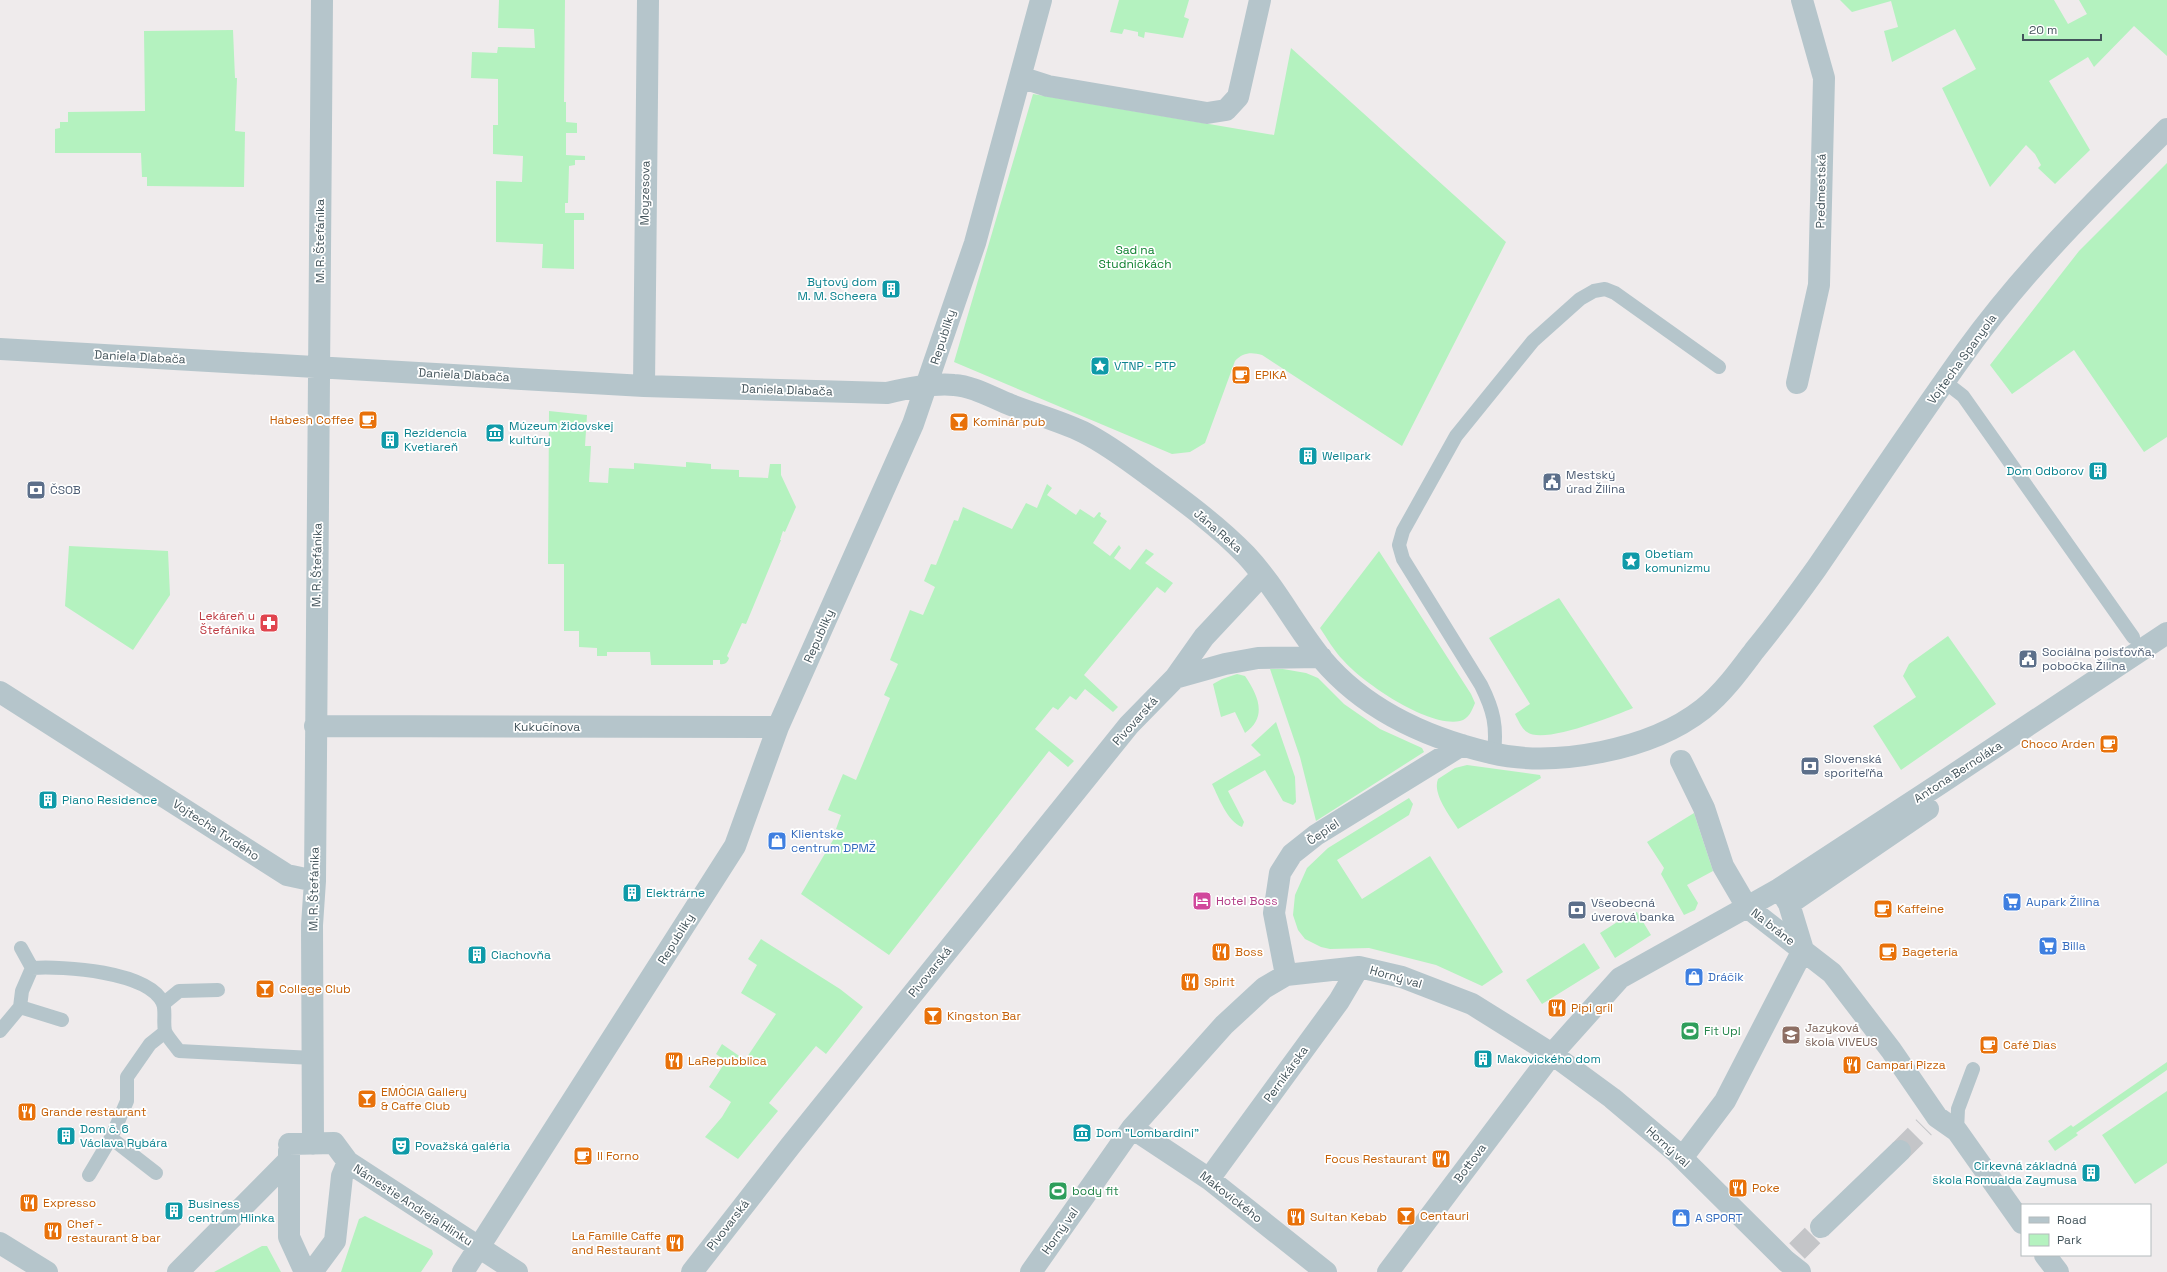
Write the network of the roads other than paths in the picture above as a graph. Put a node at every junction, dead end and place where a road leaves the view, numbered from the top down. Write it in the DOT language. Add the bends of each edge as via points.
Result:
graph roads {
  1 [pos="322,0"];
  2 [pos="648,0"];
  3 [pos="1041,0"];
  4 [pos="1260,0"];
  5 [pos="1802,0"];
  6 [pos="1020,77"];
  7 [pos="2167,129"];
  8 [pos="0,349"];
  9 [pos="319,367"];
  10 [pos="1719,367"];
  11 [pos="1945,382"];
  12 [pos="1797,383"];
  13 [pos="644,386"];
  14 [pos="927,386"];
  15 [pos="1262,575"];
  16 [pos="2167,633"];
  17 [pos="2133,636"];
  18 [pos="2167,648"];
  19 [pos="1321,657"];
  20 [pos="1175,678"];
  21 [pos="0,692"];
  22 [pos="315,726"];
  23 [pos="778,727"];
  24 [pos="1462,745"];
  25 [pos="1494,754"];
  26 [pos="1681,761"];
  27 [pos="314,881"];
  28 [pos="1784,896"];
  29 [pos="1747,907"];
  30 [pos="21,948"];
  31 [pos="1803,950"];
  32 [pos="1359,967"];
  33 [pos="32,968"];
  34 [pos="1286,975"];
  35 [pos="218,990"];
  36 [pos="163,1004"];
  37 [pos="20,1007"];
  38 [pos="62,1020"];
  39 [pos="0,1031"];
  40 [pos="165,1032"];
  41 [pos="1552,1054"];
  42 [pos="312,1058"];
  43 [pos="1973,1069"];
  44 [pos="1132,1128"];
  45 [pos="1957,1131"];
  46 [pos="324,1136"];
  47 [pos="111,1138"];
  48 [pos="289,1146"];
  49 [pos="1900,1151"];
  50 [pos="1682,1158"];
  51 [pos="348,1162"];
  52 [pos="156,1173"];
  53 [pos="89,1175"];
  54 [pos="1209,1179"];
  55 [pos="2021,1222"];
  56 [pos="494,1225"];
  57 [pos="1821,1227"];
  58 [pos="0,1243"];
  59 [pos="479,1248"];
  60 [pos="2046,1256"];
  61 [pos="1795,1262"];
  62 [pos="47,1272"];
  63 [pos="178,1272"];
  64 [pos="305,1272"];
  65 [pos="312,1272"];
  66 [pos="463,1272"];
  67 [pos="517,1272"];
  68 [pos="692,1272"];
  69 [pos="1031,1272"];
  70 [pos="1326,1272"];
  71 [pos="1388,1272"];
  72 [pos="2058,1272"];
  1 -- 9 [label="street, M. R. Štefánika"];
  2 -- 13 [label="street, Moyzesova"];
  3 -- 6 [label="street, Republiky"];
  4 -- 6 [label="street" via="1238,97 1226,110 1207,113 1048,86"];
  5 -- 12 [label="street, Predmestská" via="1824,86 1819,285"];
  6 -- 14 [label="street, Republiky" via="975,243"];
  7 -- 11 [label="street, Vojtecha Spanyola" via="2063,233 2009,295"];
  8 -- 9 [label="street, Daniela Dlabača"];
  9 -- 13 [label="street, Daniela Dlabača"];
  9 -- 22 [label="street, M. R. Štefánika"];
  10 -- 25 [label="lane" via="1615,293 1605,289 1594,291 1580,299 1533,341 1466,421 1449,448 1406,526 1399,545 1403,559 1490,703 1496,732"];
  11 -- 17 [label="lane" via="1964,396"];
  11 -- 25 [label="street, Vojtecha Spanyola" via="1786,612 1730,682 1702,710 1666,730 1601,752 1567,758 1532,760"];
  13 -- 14 [label="street, Daniela Dlabača" via="887,393"];
  14 -- 15 [label="street, Jána Reka" via="958,385 1083,432 1127,460 1200,514 1246,555"];
  14 -- 23 [label="street, Republiky" via="913,424"];
  15 -- 19 [label="street, Jána Reka"];
  15 -- 20 [label="street, Pivovarská" via="1204,637"];
  16 -- 28 [label="street, Antona Bernoláka"];
  18 -- 28 [label="street, Antona Bernoláka"];
  19 -- 20 [label="street" via="1258,658"];
  19 -- 24 [label="street, Jána Reka" via="1342,680 1368,702 1423,731"];
  20 -- 68 [label="street, Pivovarská" via="1124,731"];
  21 -- 27 [label="street, Vojtecha Tvrdého" via="287,875"];
  22 -- 23 [label="street, Kukučínova"];
  22 -- 27 [label="street, M. R. Štefánika"];
  23 -- 56 [label="street, Republiky" via="735,846"];
  24 -- 25 [label="street, Jána Reka"];
  24 -- 34 [label="street, Čepiel" via="1316,835 1292,854 1280,873 1274,913"];
  26 -- 29 [label="street" via="1704,808 1723,866"];
  27 -- 42 [label="street, M. R. Štefánika"];
  28 -- 29 [label="street, Antona Bernoláka"];
  28 -- 31 [label="street"];
  29 -- 31 [label="street, Na bráne"];
  29 -- 41 [label="street, Na bráne" via="1620,978"];
  30 -- 33 [label="lane"];
  31 -- 45 [label="street" via="1832,973 1891,1050 1931,1122"];
  31 -- 50 [label="street, Na bráne" via="1725,1101"];
  32 -- 34 [label="street, Horný val"];
  32 -- 41 [label="street, Horný val" via="1402,976 1472,1004"];
  32 -- 54 [label="street, Pernikárska" via="1340,1001"];
  33 -- 36 [label="lane" via="53,966 119,975 151,989"];
  33 -- 37 [label="lane" via="22,991"];
  34 -- 44 [label="street, Horný val" via="1264,988 1224,1025"];
  35 -- 36 [label="lane" via="179,991"];
  36 -- 40 [label="lane"];
  37 -- 38 [label="lane"];
  37 -- 39 [label="lane"];
  40 -- 42 [label="lane" via="179,1051"];
  40 -- 47 [label="lane" via="150,1044 127,1077 127,1101"];
  41 -- 50 [label="street, Horný val" via="1612,1098"];
  41 -- 71 [label="street, Bottova"];
  42 -- 46 [label="street, M. R. Štefánika"];
  43 -- 45 [label="lane" via="1958,1109"];
  44 -- 54 [label="street, Makovického"];
  44 -- 69 [label="street, Horný val"];
  45 -- 55 [label="street"];
  46 -- 48 [label="street"];
  46 -- 51 [label="street, Námestie Andreja Hlinku"];
  47 -- 52 [label="lane"];
  47 -- 53 [label="lane"];
  48 -- 63 [label="street"];
  48 -- 64 [label="street" via="289,1238"];
  49 -- 57 [label="street"];
  50 -- 61 [label="street, Horný val"];
  51 -- 59 [label="street, Námestie Andreja Hlinku"];
  51 -- 65 [label="street, Námestie Andreja Hlinku" via="342,1176 336,1241"];
  54 -- 70 [label="street, Makovického"];
  56 -- 59 [label="street, Námestie Andreja Hlinku"];
  58 -- 62 [label="street"];
  59 -- 66 [label="street, Námestie Andreja Hlinku"];
  59 -- 67 [label="street, Námestie Andreja Hlinku"];
  60 -- 72 [label="street"];
}
